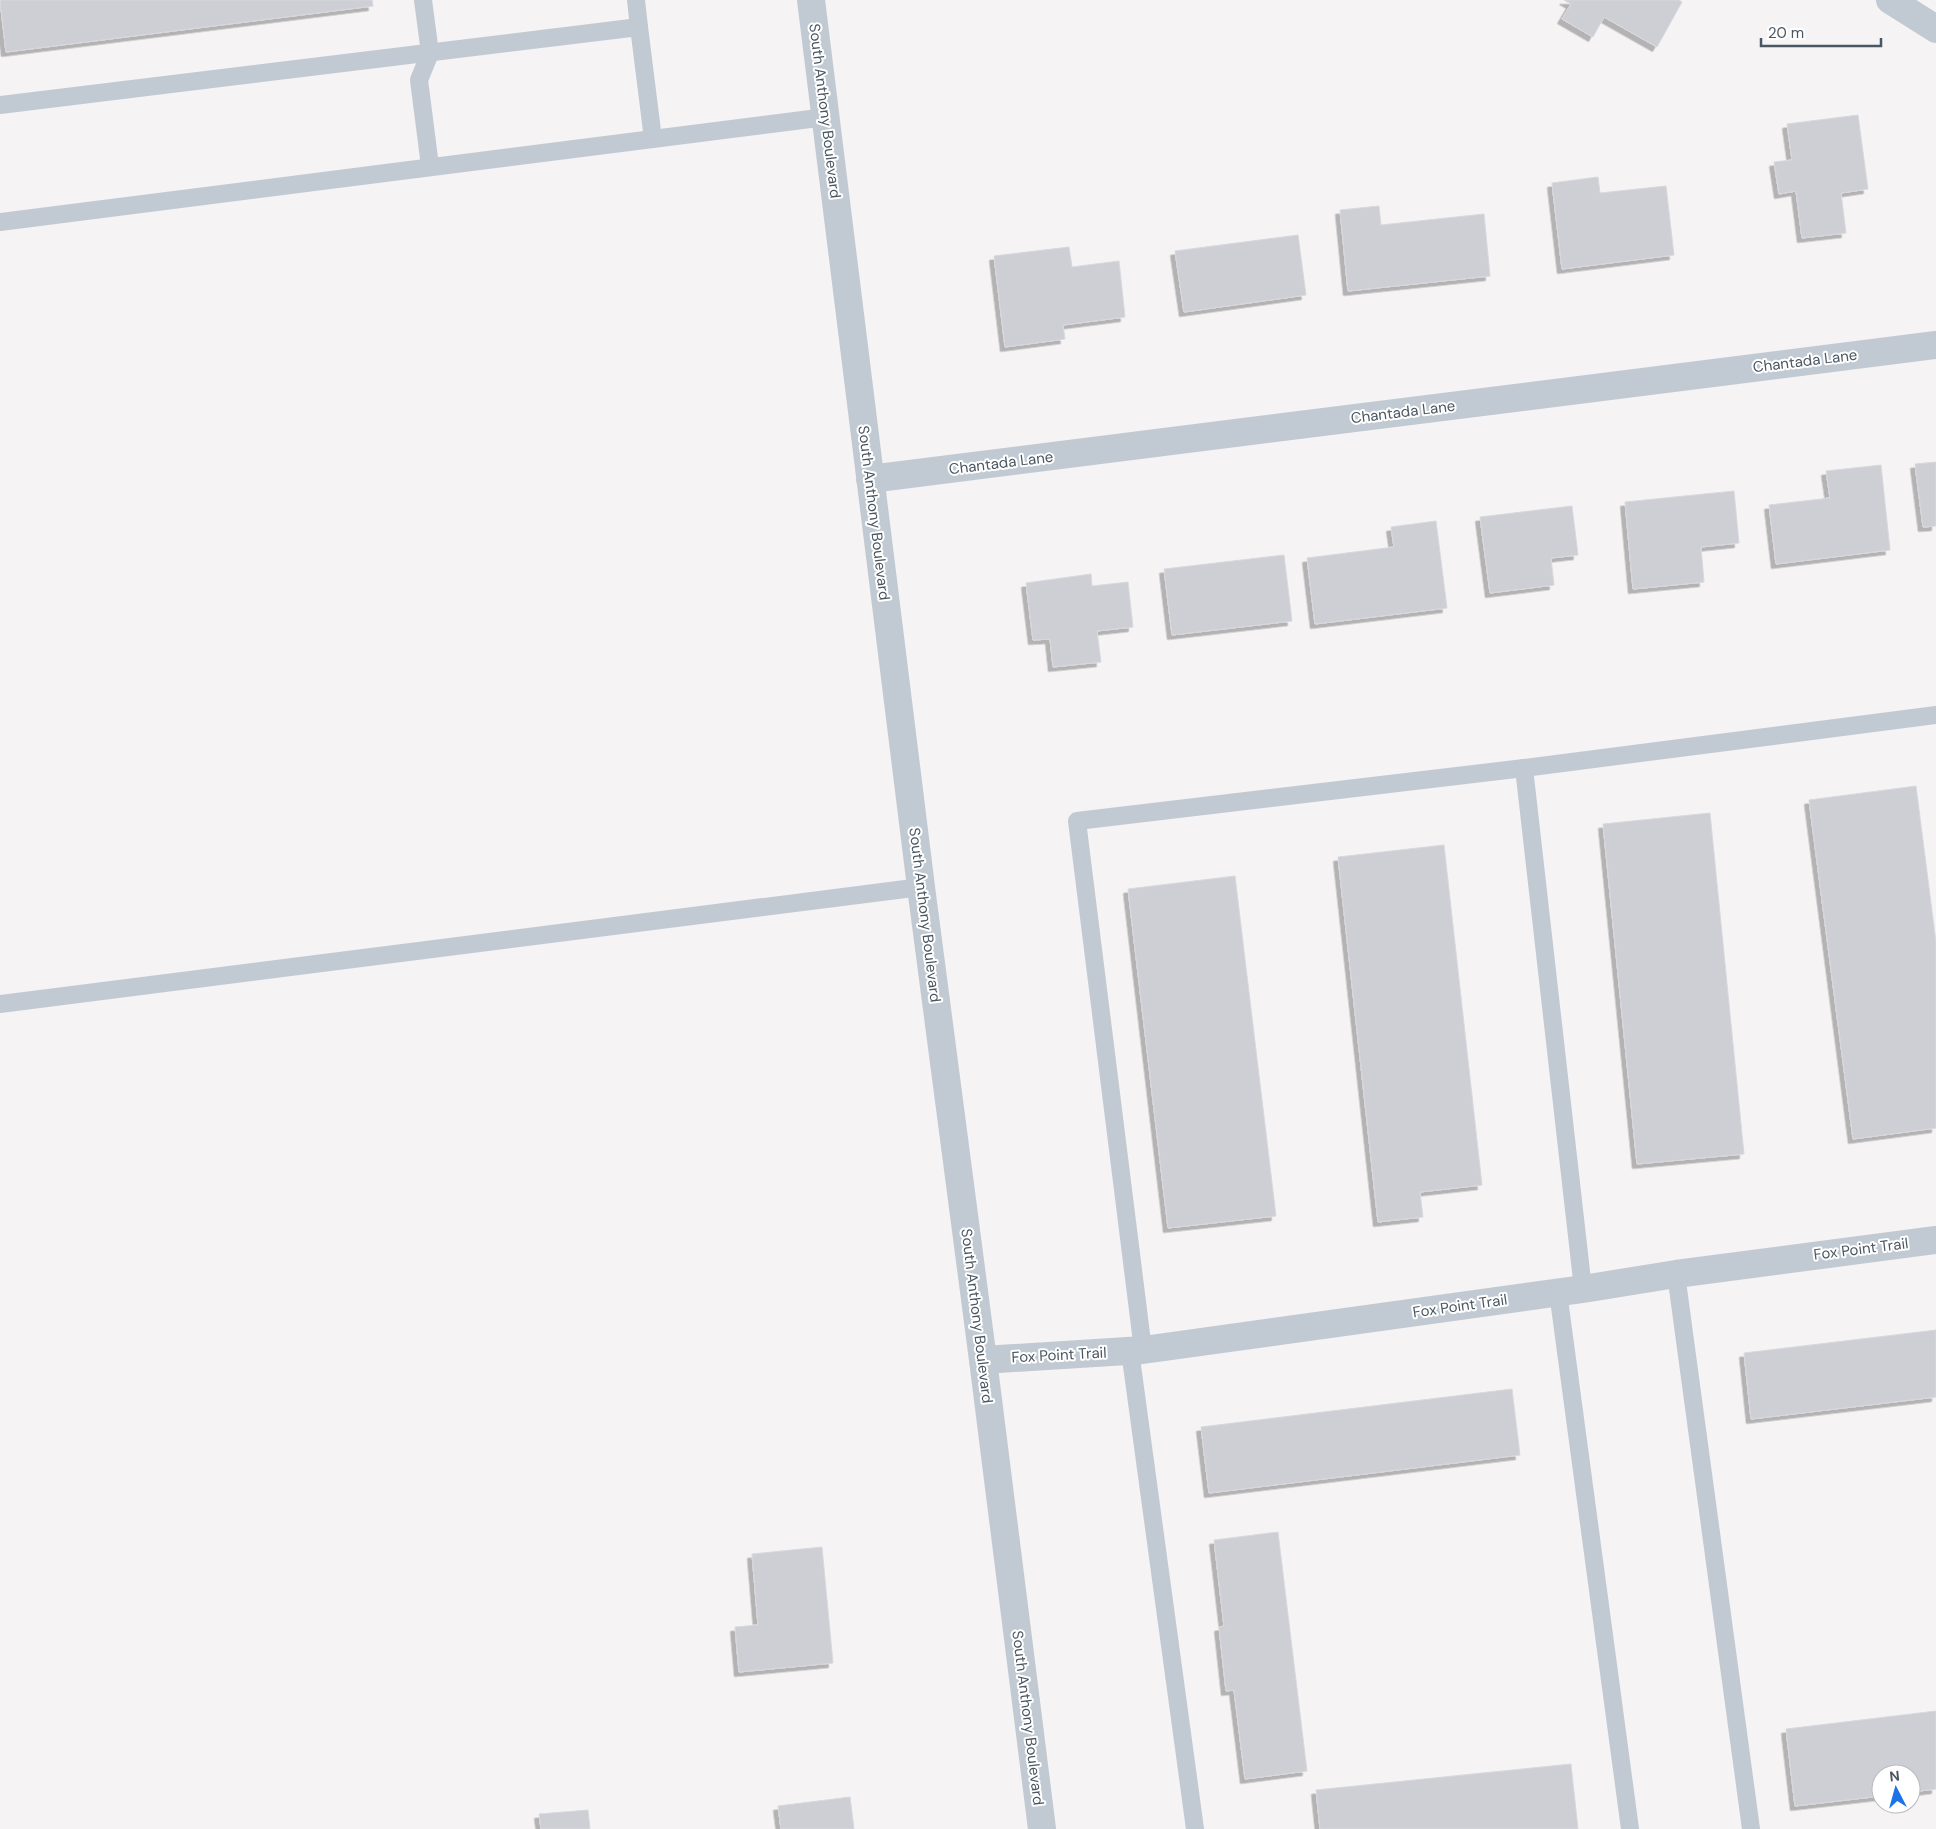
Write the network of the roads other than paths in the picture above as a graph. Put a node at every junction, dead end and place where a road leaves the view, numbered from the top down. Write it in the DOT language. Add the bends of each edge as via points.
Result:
graph roads {
  1 [pos="423,0"];
  2 [pos="636,0"];
  3 [pos="811,0"];
  4 [pos="1890,0"];
  5 [pos="639,27"];
  6 [pos="1936,30"];
  7 [pos="430,53"];
  8 [pos="0,105"];
  9 [pos="826,116"];
  10 [pos="653,139"];
  11 [pos="430,166"];
  12 [pos="0,222"];
  13 [pos="1936,345"];
  14 [pos="870,480"];
  15 [pos="1936,716"];
  16 [pos="1524,768"];
  17 [pos="921,887"];
  18 [pos="0,1004"];
  19 [pos="1936,1240"];
  20 [pos="1676,1274"];
  21 [pos="1571,1290"];
  22 [pos="1136,1350"];
  23 [pos="983,1360"];
  24 [pos="1042,1829"];
  25 [pos="1195,1829"];
  26 [pos="1630,1829"];
  27 [pos="1751,1829"];
  1 -- 7 [label="lane"];
  2 -- 5 [label="lane"];
  3 -- 9 [label="street, South Anthony Boulevard"];
  4 -- 6 [label="street"];
  5 -- 7 [label="lane"];
  5 -- 10 [label="lane"];
  7 -- 8 [label="lane"];
  7 -- 11 [label="lane" via="419,80"];
  9 -- 10 [label="lane"];
  9 -- 14 [label="street, South Anthony Boulevard"];
  10 -- 11 [label="lane"];
  11 -- 12 [label="lane"];
  13 -- 14 [label="street, Chantada Lane"];
  14 -- 17 [label="street, South Anthony Boulevard"];
  15 -- 16 [label="lane"];
  16 -- 21 [label="lane"];
  16 -- 22 [label="lane" via="1077,821"];
  17 -- 18 [label="lane"];
  17 -- 23 [label="street, South Anthony Boulevard"];
  19 -- 20 [label="street, Fox Point Trail"];
  20 -- 21 [label="street, Fox Point Trail"];
  20 -- 27 [label="lane"];
  21 -- 22 [label="street, Fox Point Trail"];
  21 -- 26 [label="lane"];
  22 -- 23 [label="street, Fox Point Trail"];
  22 -- 25 [label="lane"];
  23 -- 24 [label="street, South Anthony Boulevard"];
}
